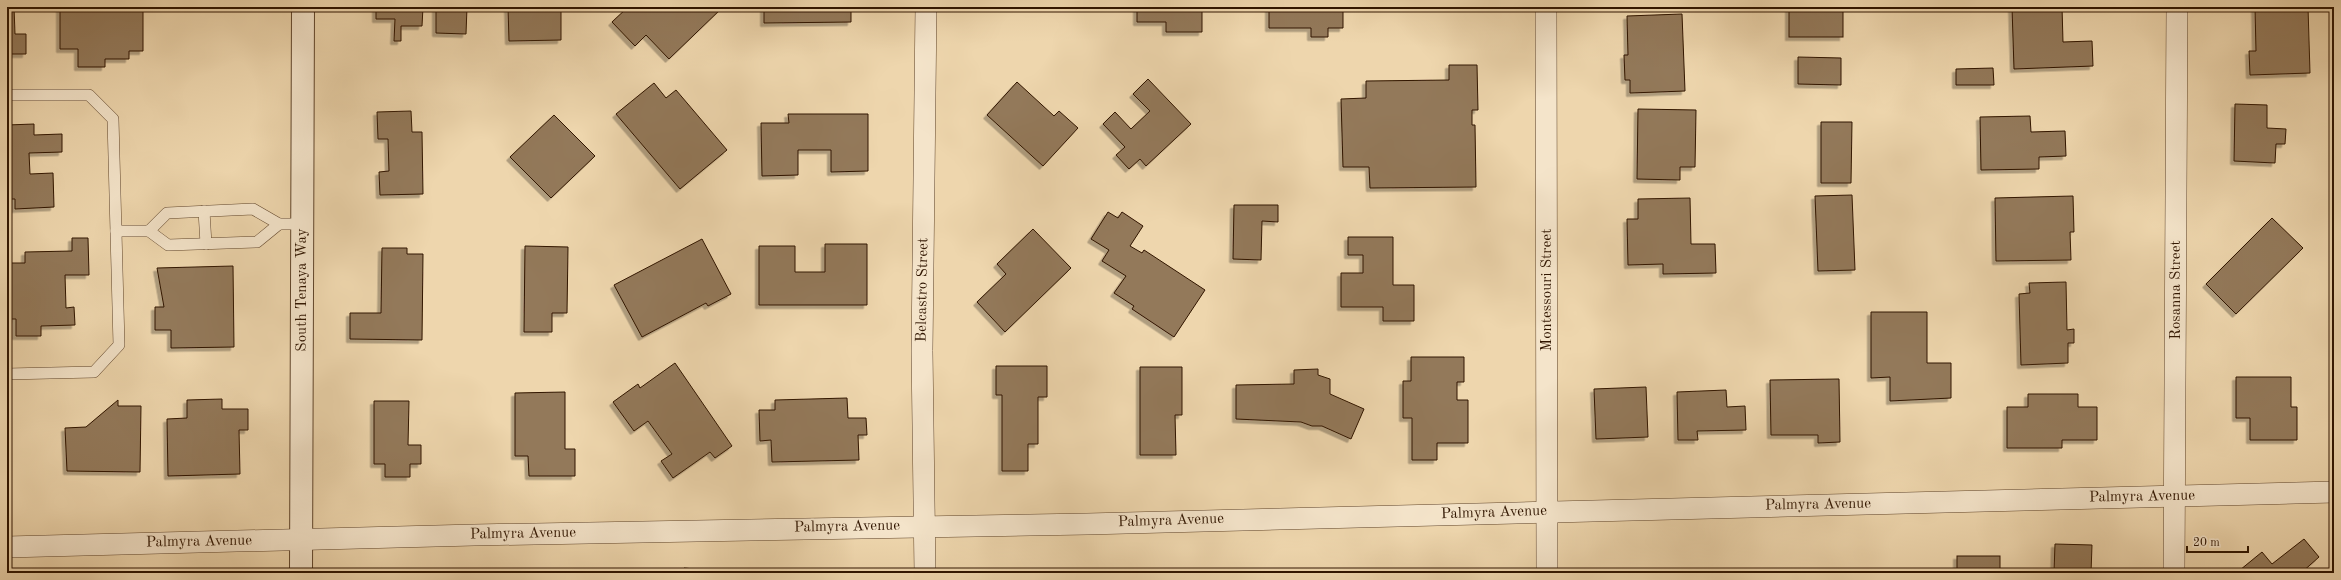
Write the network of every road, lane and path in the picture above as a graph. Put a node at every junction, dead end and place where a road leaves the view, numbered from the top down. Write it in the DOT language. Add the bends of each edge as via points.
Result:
graph roads {
  1 [pos="303,7"];
  2 [pos="926,7"];
  3 [pos="1546,7"];
  4 [pos="2177,7"];
  5 [pos="7,95"];
  6 [pos="204,211"];
  7 [pos="279,224"];
  8 [pos="303,224"];
  9 [pos="116,231"];
  10 [pos="148,231"];
  11 [pos="206,244"];
  12 [pos="7,374"];
  13 [pos="2334,492"];
  14 [pos="2175,496"];
  15 [pos="1548,511"];
  16 [pos="925,526"];
  17 [pos="301,540"];
  18 [pos="7,547"];
  19 [pos="301,573"];
  20 [pos="925,573"];
  21 [pos="1547,573"];
  22 [pos="2174,573"];
  1 -- 8 [label="street, South Tenaya Way"];
  2 -- 16 [label="street, Belcastro Street" via="922,351"];
  3 -- 15 [label="street, Montessouri Street"];
  4 -- 14 [label="street, Rosanna Street"];
  5 -- 9 [label="lane" via="88,95 113,119"];
  6 -- 7 [label="lane" via="253,209"];
  6 -- 10 [label="lane" via="167,213"];
  6 -- 11 [label="lane"];
  7 -- 8 [label="lane"];
  7 -- 11 [label="lane" via="257,242"];
  8 -- 17 [label="street, South Tenaya Way"];
  9 -- 10 [label="lane"];
  9 -- 12 [label="lane" via="119,345 94,372"];
  10 -- 11 [label="lane" via="168,245"];
  13 -- 14 [label="street, Palmyra Avenue"];
  14 -- 15 [label="street, Palmyra Avenue"];
  14 -- 22 [label="street, Rosanna Street"];
  15 -- 16 [label="street, Palmyra Avenue"];
  15 -- 21 [label="street, Montessouri Street"];
  16 -- 17 [label="street, Palmyra Avenue"];
  16 -- 20 [label="street, Belcastro Street"];
  17 -- 18 [label="street, Palmyra Avenue"];
  17 -- 19 [label="street, South Tenaya Way"];
}
